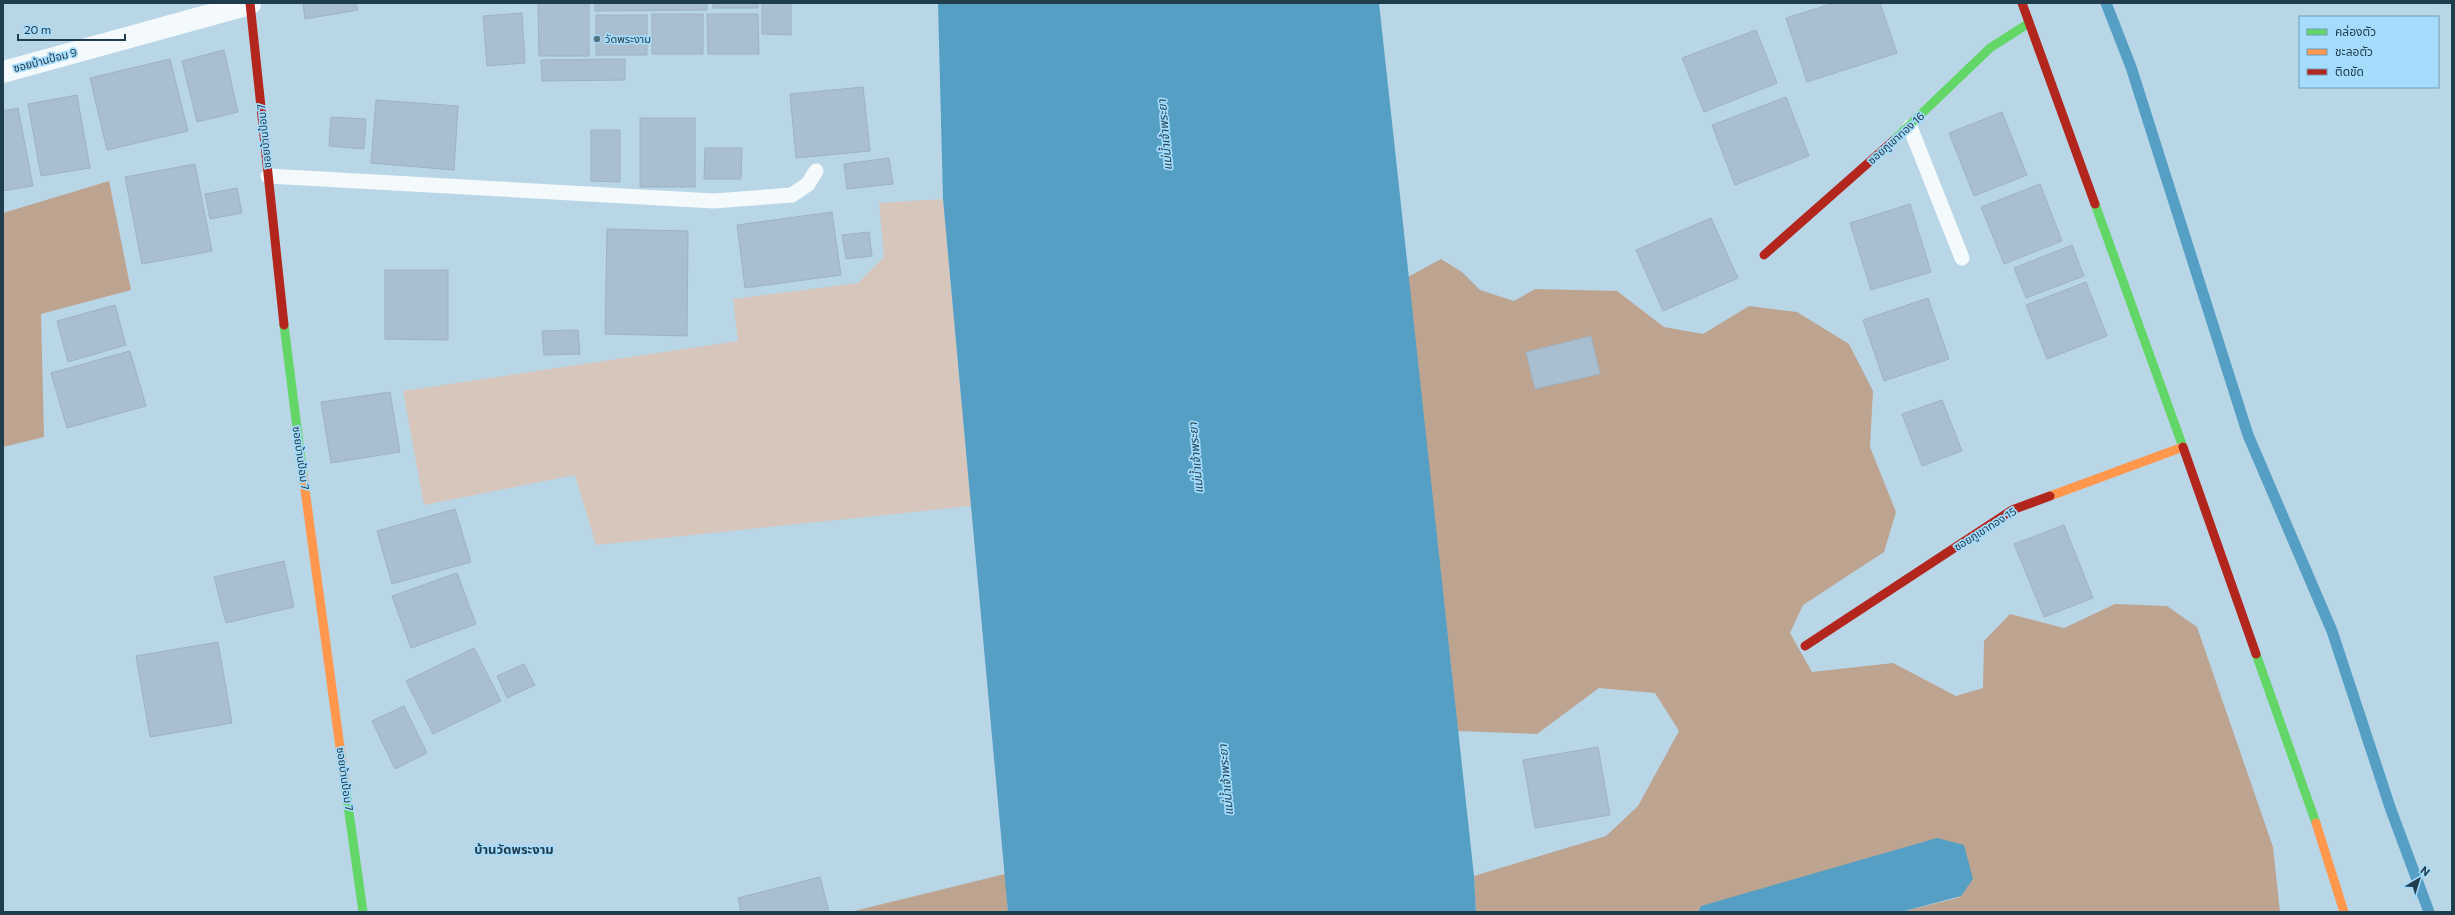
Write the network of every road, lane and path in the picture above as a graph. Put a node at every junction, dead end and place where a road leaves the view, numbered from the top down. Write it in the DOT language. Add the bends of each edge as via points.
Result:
graph roads {
  1 [pos="251,3"];
  2 [pos="2022,3"];
  3 [pos="2029,23"];
  4 [pos="3,72"];
  5 [pos="1910,128"];
  6 [pos="816,171"];
  7 [pos="268,176"];
  8 [pos="1764,255"];
  9 [pos="1962,258"];
  10 [pos="2183,447"];
  11 [pos="1806,646"];
  12 [pos="363,912"];
  13 [pos="2344,912"];
  1 -- 4 [label="street, ซอยบ้านป้อม 9"];
  1 -- 7 [label="street, ซอยบ้านป้อม 7"];
  2 -- 3 [label="street"];
  3 -- 5 [label="street, ซอยภูเขาทอง 16" via="1990,48"];
  3 -- 10 [label="street"];
  5 -- 8 [label="street, ซอยภูเขาทอง 16"];
  5 -- 9 [label="lane"];
  6 -- 7 [label="lane" via="808,184 792,195 714,201"];
  7 -- 12 [label="street, ซอยบ้านป้อม 7" via="292,399"];
  10 -- 11 [label="street, ซอยภูเขาทอง 15" via="2012,510"];
  10 -- 13 [label="street" via="2334,876"];
}
